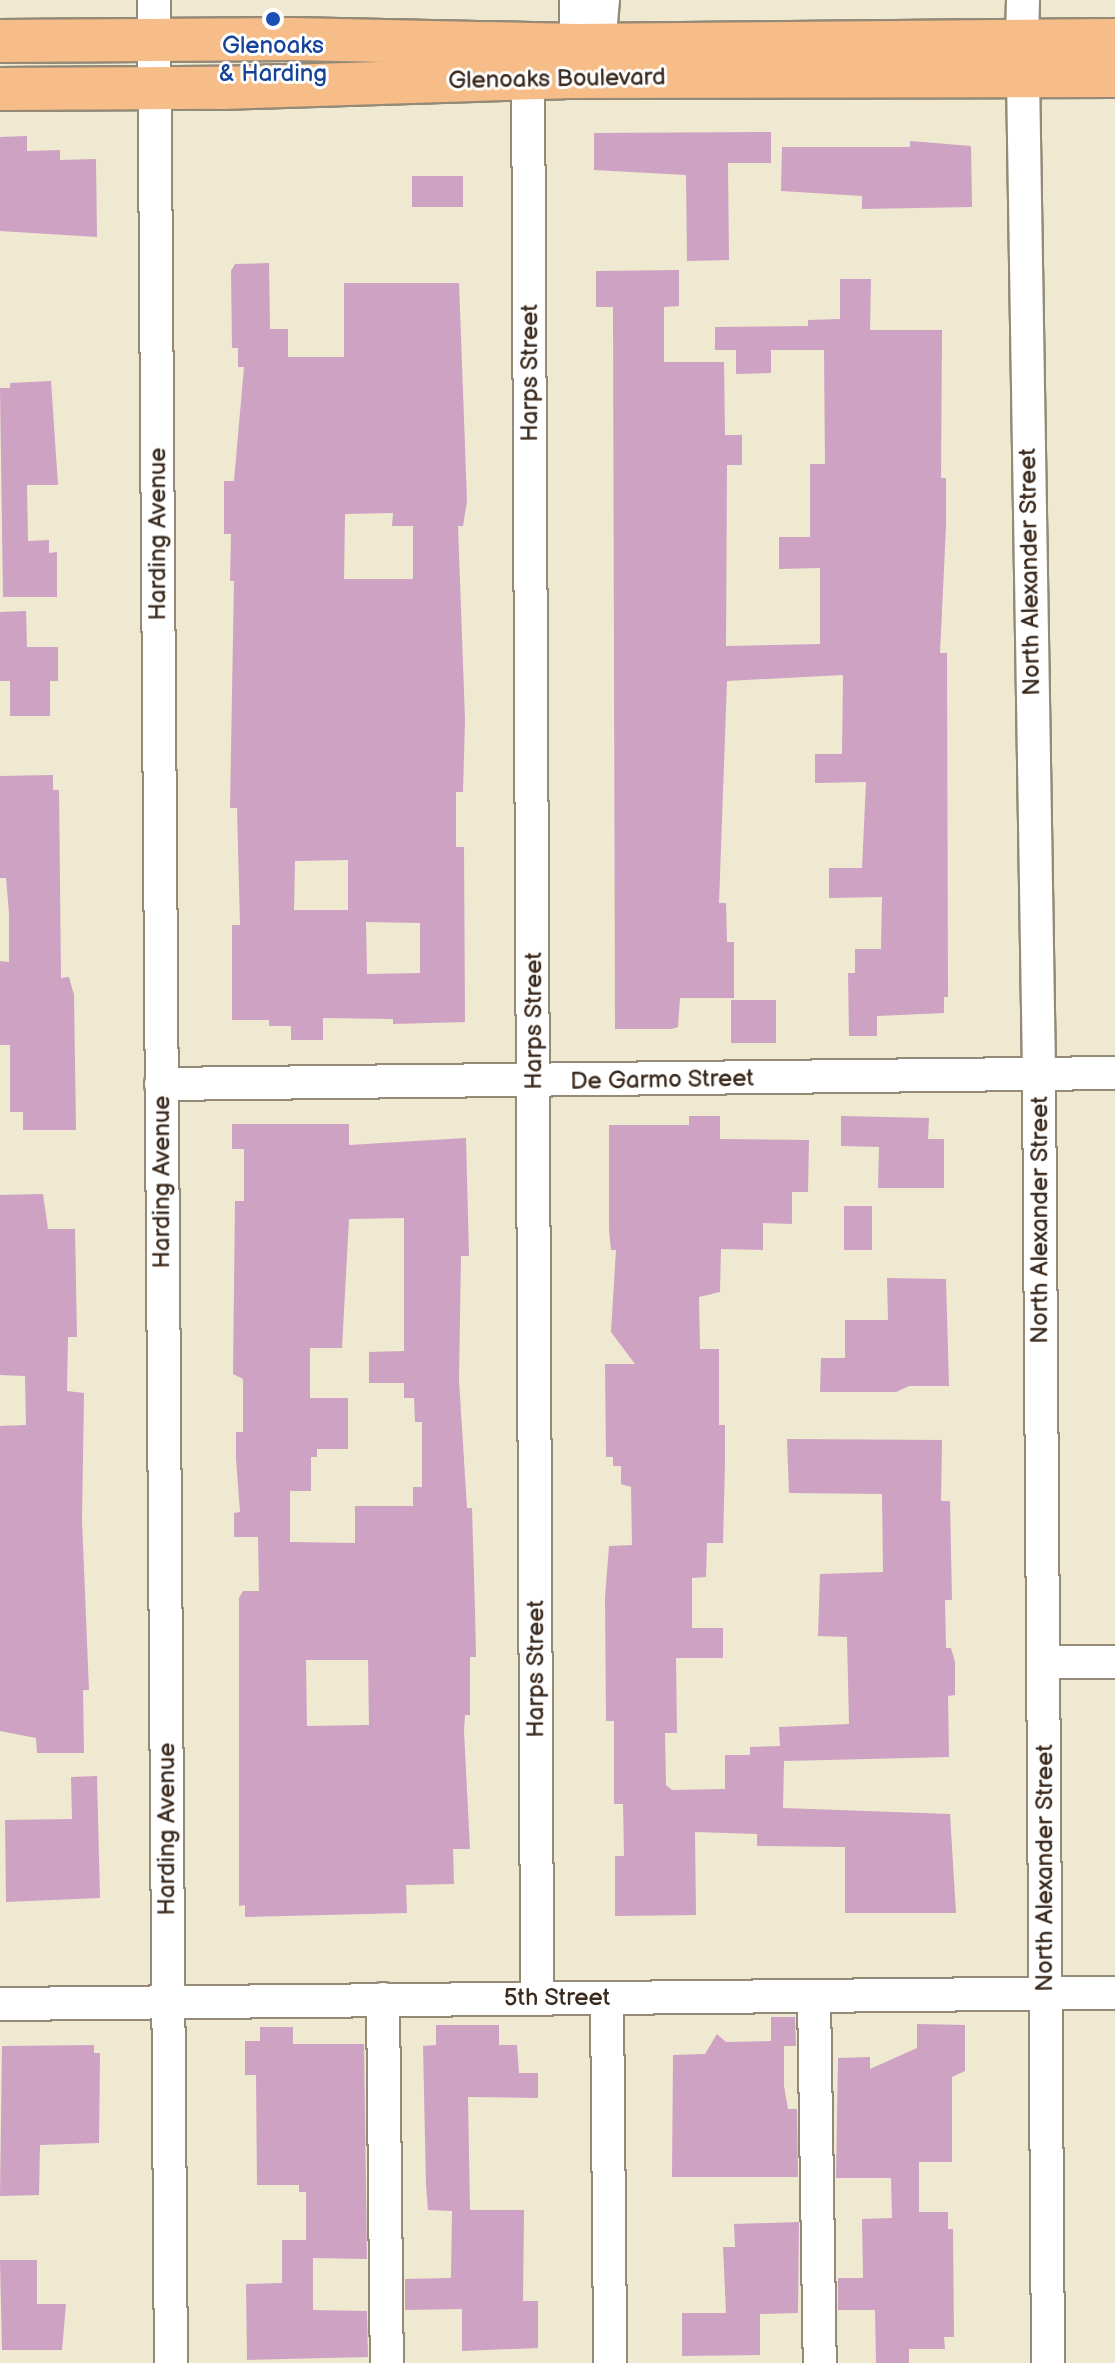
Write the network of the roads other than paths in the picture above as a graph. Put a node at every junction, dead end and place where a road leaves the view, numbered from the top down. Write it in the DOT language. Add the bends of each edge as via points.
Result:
graph roads {
  1 [pos="576,0"];
  2 [pos="603,0"];
  3 [pos="1023,0"];
  4 [pos="155,19"];
  5 [pos="1115,40"];
  6 [pos="0,41"];
  7 [pos="588,45"];
  8 [pos="1022,59"];
  9 [pos="528,61"];
  10 [pos="1115,76"];
  11 [pos="0,89"];
  12 [pos="155,89"];
  13 [pos="1115,1073"];
  14 [pos="1039,1074"];
  15 [pos="534,1083"];
  16 [pos="161,1084"];
  17 [pos="1043,1662"];
  18 [pos="1115,1662"];
  19 [pos="1046,1993"];
  20 [pos="1115,1993"];
  21 [pos="814,1996"];
  22 [pos="607,1998"];
  23 [pos="383,1999"];
  24 [pos="537,1999"];
  25 [pos="168,2003"];
  26 [pos="0,2004"];
  27 [pos="171,2363"];
  28 [pos="387,2363"];
  29 [pos="610,2363"];
  30 [pos="820,2363"];
  31 [pos="1048,2363"];
  1 -- 7 [label="street"];
  2 -- 7 [label="street"];
  3 -- 8 [label="street, North Alexander Street"];
  4 -- 6 [label="main road, Glenoaks Boulevard"];
  4 -- 9 [label="main road, Glenoaks Boulevard"];
  4 -- 12 [label="street, Harding Avenue"];
  5 -- 8 [label="main road, Glenoaks Boulevard"];
  7 -- 8 [label="main road, Glenoaks Boulevard"];
  7 -- 9 [label="main road, Glenoaks Boulevard"];
  8 -- 9 [label="main road, Glenoaks Boulevard"];
  8 -- 10 [label="main road, Glenoaks Boulevard"];
  8 -- 14 [label="street, North Alexander Street"];
  9 -- 12 [label="main road, Glenoaks Boulevard"];
  9 -- 15 [label="street, Harps Street"];
  11 -- 12 [label="main road, Glenoaks Boulevard"];
  12 -- 16 [label="street, Harding Avenue"];
  13 -- 14 [label="street, De Garmo Street"];
  14 -- 15 [label="street, De Garmo Street"];
  14 -- 17 [label="street, North Alexander Street"];
  15 -- 16 [label="street, De Garmo Street"];
  15 -- 24 [label="street, Harps Street"];
  16 -- 25 [label="street, Harding Avenue"];
  17 -- 18 [label="street"];
  17 -- 19 [label="street, North Alexander Street"];
  19 -- 20 [label="street, 5th Street"];
  19 -- 21 [label="street, 5th Street"];
  19 -- 31 [label="street, North Alexander Street"];
  21 -- 22 [label="street, 5th Street"];
  21 -- 30 [label="street"];
  22 -- 24 [label="street, 5th Street"];
  22 -- 29 [label="street"];
  23 -- 24 [label="street, 5th Street"];
  23 -- 25 [label="street, 5th Street"];
  23 -- 28 [label="street"];
  25 -- 26 [label="street, 5th Street"];
  25 -- 27 [label="street, Harding Avenue"];
}
